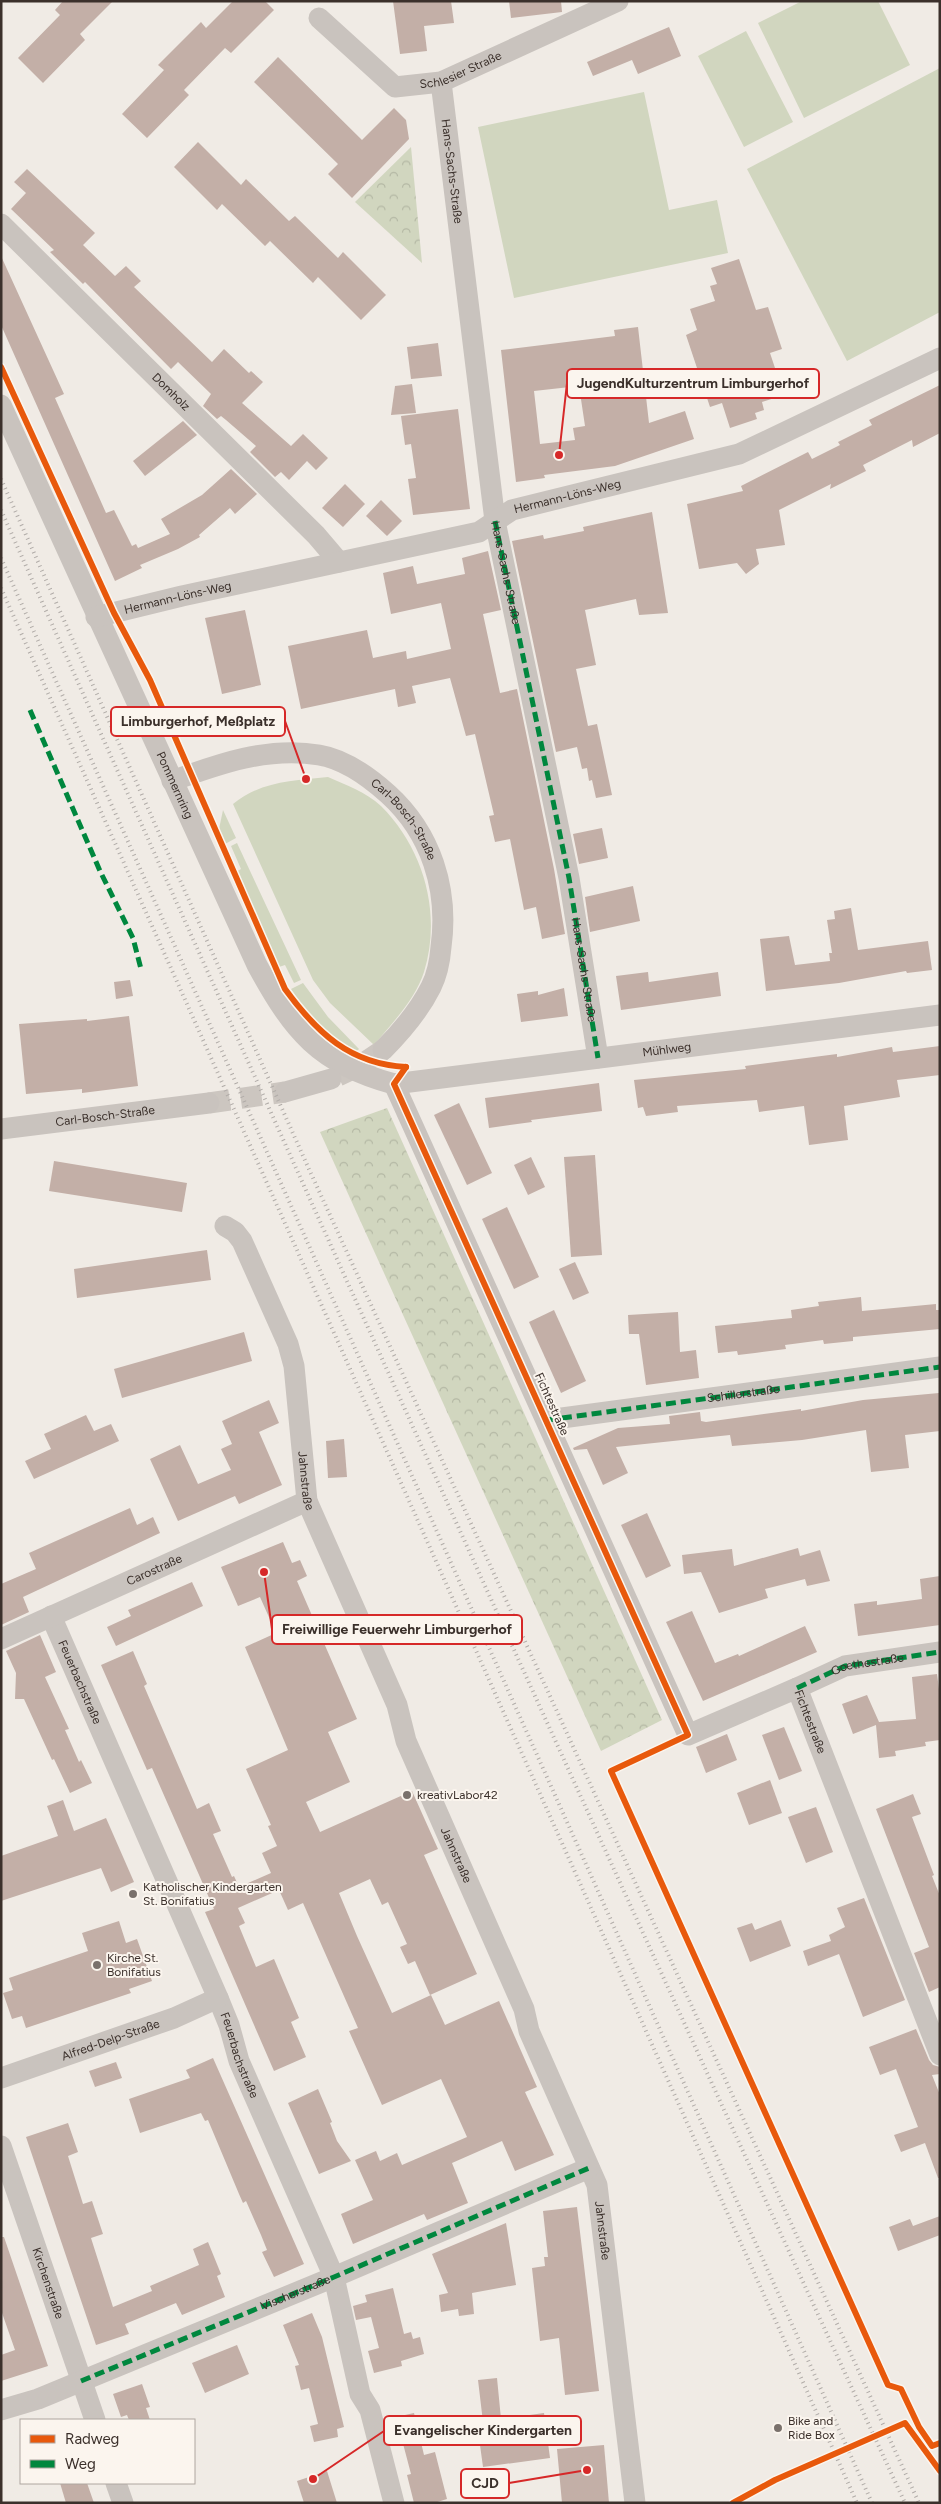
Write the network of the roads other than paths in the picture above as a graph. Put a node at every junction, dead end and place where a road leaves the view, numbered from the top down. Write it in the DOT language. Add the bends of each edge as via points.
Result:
graph roads {
  1 [pos="618,1"];
  2 [pos="319,18"];
  3 [pos="441,82"];
  4 [pos="1,224"];
  5 [pos="940,358"];
  6 [pos="1,405"];
  7 [pos="495,521"];
  8 [pos="339,562"];
  9 [pos="96,618"];
  10 [pos="172,781"];
  11 [pos="940,1015"];
  12 [pos="383,1050"];
  13 [pos="598,1058"];
  14 [pos="331,1079"];
  15 [pos="394,1084"];
  16 [pos="285,1092"];
  17 [pos="209,1103"];
  18 [pos="1,1129"];
  19 [pos="225,1226"];
  20 [pos="940,1367"];
  21 [pos="547,1420"];
  22 [pos="307,1501"];
  23 [pos="51,1616"];
  24 [pos="1,1640"];
  25 [pos="940,1652"];
  26 [pos="797,1688"];
  27 [pos="218,1998"];
  28 [pos="940,2054"];
  29 [pos="1,2078"];
  30 [pos="1,2146"];
  31 [pos="589,2168"];
  32 [pos="334,2277"];
  33 [pos="81,2381"];
  34 [pos="1,2410"];
  35 [pos="95,2419"];
  36 [pos="116,2484"];
  37 [pos="123,2503"];
  38 [pos="394,2503"];
  39 [pos="635,2503"];
  1 -- 3 [label="street, Schlesier Straße"];
  2 -- 3 [label="street, Schlesier Straße" via="395,87"];
  3 -- 7 [label="street, Hans-Sachs-Straße"];
  4 -- 8 [label="street, Domholz" via="316,534"];
  5 -- 7 [label="street, Hermann-Löns-Weg" via="739,454 512,510"];
  6 -- 9 [label="street, Pommernring"];
  7 -- 8 [label="street, Hermann-Löns-Weg" via="479,532"];
  7 -- 13 [label="street, Hans-Sachs-Straße" via="569,878"];
  8 -- 9 [label="street, Hermann-Löns-Weg"];
  9 -- 10 [label="street, Pommernring"];
  10 -- 12 [label="street, Carl-Bosch-Straße" via="210,767 266,753 320,755 376,783 401,806 420,832 433,858 442,891 444,924 432,985 417,1012"];
  10 -- 15 [label="street, Pommernring" via="257,965 296,1028 340,1064"];
  11 -- 13 [label="street, Mühlweg"];
  13 -- 15 [label="street, Mühlweg"];
  14 -- 16 [label="street"];
  15 -- 21 [label="street, Fichtestraße"];
  17 -- 18 [label="street, Carl-Bosch-Straße"];
  19 -- 22 [label="street, Jahnstraße" via="242,1241 288,1344 298,1387"];
  20 -- 21 [label="street, Schillerstraße"];
  21 -- 26 [label="street, Fichtestraße" via="688,1735"];
  22 -- 23 [label="street, Carostraße"];
  22 -- 31 [label="street, Jahnstraße" via="397,1705 406,1741 520,2000 529,2031"];
  23 -- 24 [label="street, Carostraße"];
  23 -- 27 [label="street, Feuerbachstraße"];
  25 -- 26 [label="street, Goethestraße" via="845,1666"];
  26 -- 28 [label="street, Fichtestraße"];
  27 -- 29 [label="street, Alfred-Delp-Straße" via="174,2018"];
  27 -- 32 [label="street, Feuerbachstraße" via="239,2061"];
  30 -- 33 [label="street, Kirchenstraße"];
  31 -- 32 [label="street, Vischerstraße"];
  31 -- 39 [label="street, Jahnstraße" via="597,2185"];
  32 -- 33 [label="street, Vischerstraße"];
  32 -- 38 [label="street, Feuerbachstraße" via="360,2394 370,2410"];
  33 -- 34 [label="street, Vischerstraße"];
  33 -- 35 [label="street, Kirchenstraße"];
  36 -- 37 [label="street"];
}
